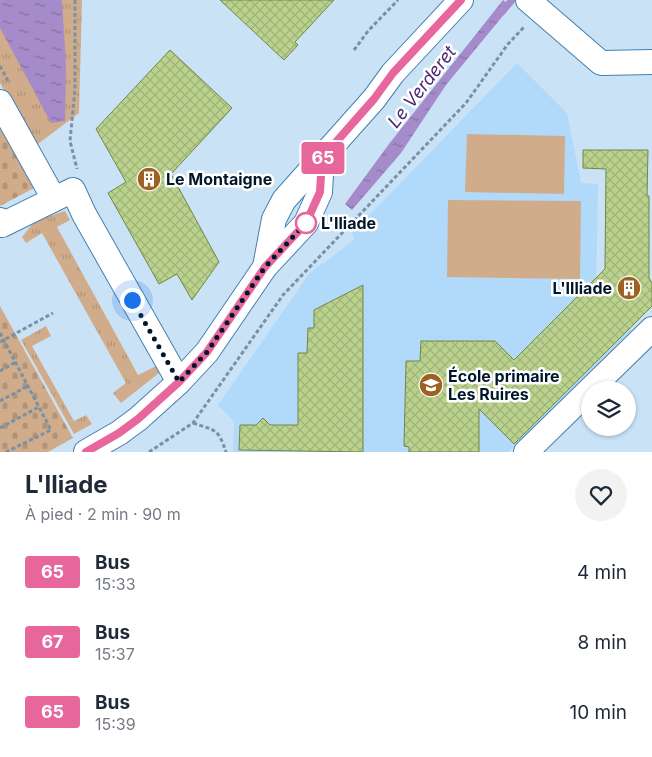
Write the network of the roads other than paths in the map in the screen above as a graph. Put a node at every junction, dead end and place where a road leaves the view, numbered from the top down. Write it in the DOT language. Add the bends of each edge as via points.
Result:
graph roads {
  1 [pos="461,0"];
  2 [pos="534,4"];
  3 [pos="652,62"];
  4 [pos="0,102"];
  5 [pos="63,195"];
  6 [pos="0,220"];
  7 [pos="652,329"];
  8 [pos="179,382"];
  9 [pos="86,452"];
  10 [pos="526,452"];
  1 -- 8 [label="street" via="393,73 374,99 284,200 274,219 265,267 207,352"];
  2 -- 3 [label="street" via="601,63"];
  4 -- 5 [label="street"];
  5 -- 6 [label="street" via="2,225"];
  5 -- 8 [label="street" via="89,223"];
  7 -- 10 [label="street"];
  8 -- 9 [label="street" via="138,419"];
}
